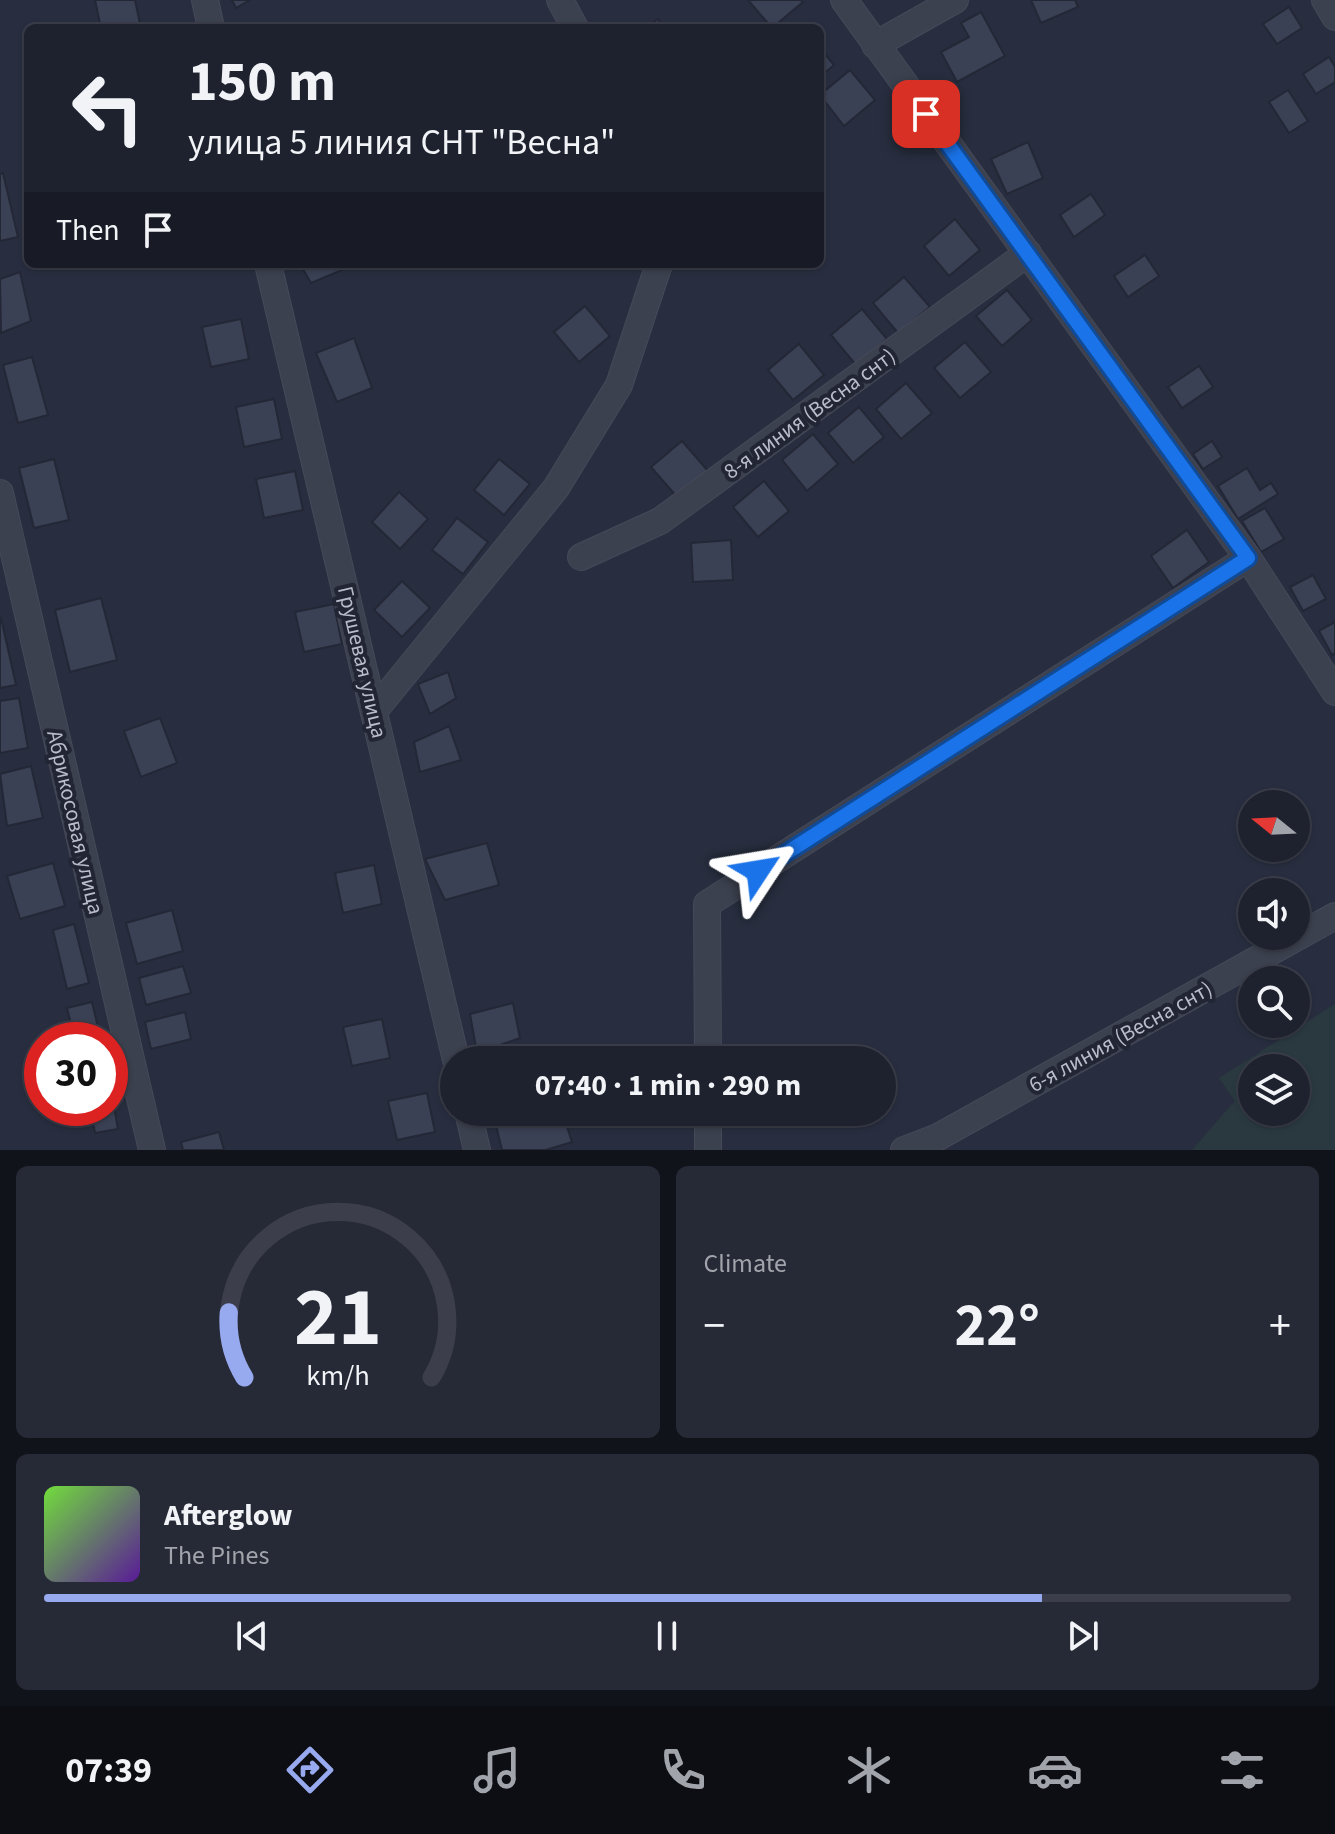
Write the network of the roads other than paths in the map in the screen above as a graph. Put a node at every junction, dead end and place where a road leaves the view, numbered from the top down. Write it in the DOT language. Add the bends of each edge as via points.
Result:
graph roads {
  1 [pos="205,0"];
  2 [pos="560,0"];
  3 [pos="844,0"];
  4 [pos="955,0"];
  5 [pos="1325,0"];
  6 [pos="1335,17"];
  7 [pos="210,24"];
  8 [pos="573,24"];
  9 [pos="875,45"];
  10 [pos="1028,253"];
  11 [pos="269,268"];
  12 [pos="658,268"];
  13 [pos="0,493"];
  14 [pos="581,557"];
  15 [pos="1248,558"];
  16 [pos="1335,692"];
  17 [pos="375,710"];
  18 [pos="1335,916"];
  19 [pos="453,1046"];
  20 [pos="708,1046"];
  21 [pos="471,1126"];
  22 [pos="708,1126"];
  23 [pos="152,1150"];
  24 [pos="477,1150"];
  25 [pos="708,1150"];
  26 [pos="904,1150"];
  1 -- 7 [label="street"];
  2 -- 8 [label="street"];
  3 -- 9 [label="street"];
  4 -- 9 [label="street"];
  5 -- 6 [label="street"];
  9 -- 10 [label="street"];
  10 -- 14 [label="street, 8-я линия (Весна снт)" via="660,521"];
  10 -- 15 [label="street"];
  11 -- 17 [label="street, Грушевая улица"];
  12 -- 17 [label="street" via="619,385 556,488"];
  13 -- 23 [label="street, Абрикосовая улица"];
  15 -- 16 [label="street"];
  15 -- 20 [label="street" via="707,904"];
  17 -- 19 [label="street, Грушевая улица"];
  18 -- 26 [label="street, 6-я линия (Весна снт)" via="938,1137"];
  21 -- 24 [label="street"];
  22 -- 25 [label="street"];
}
